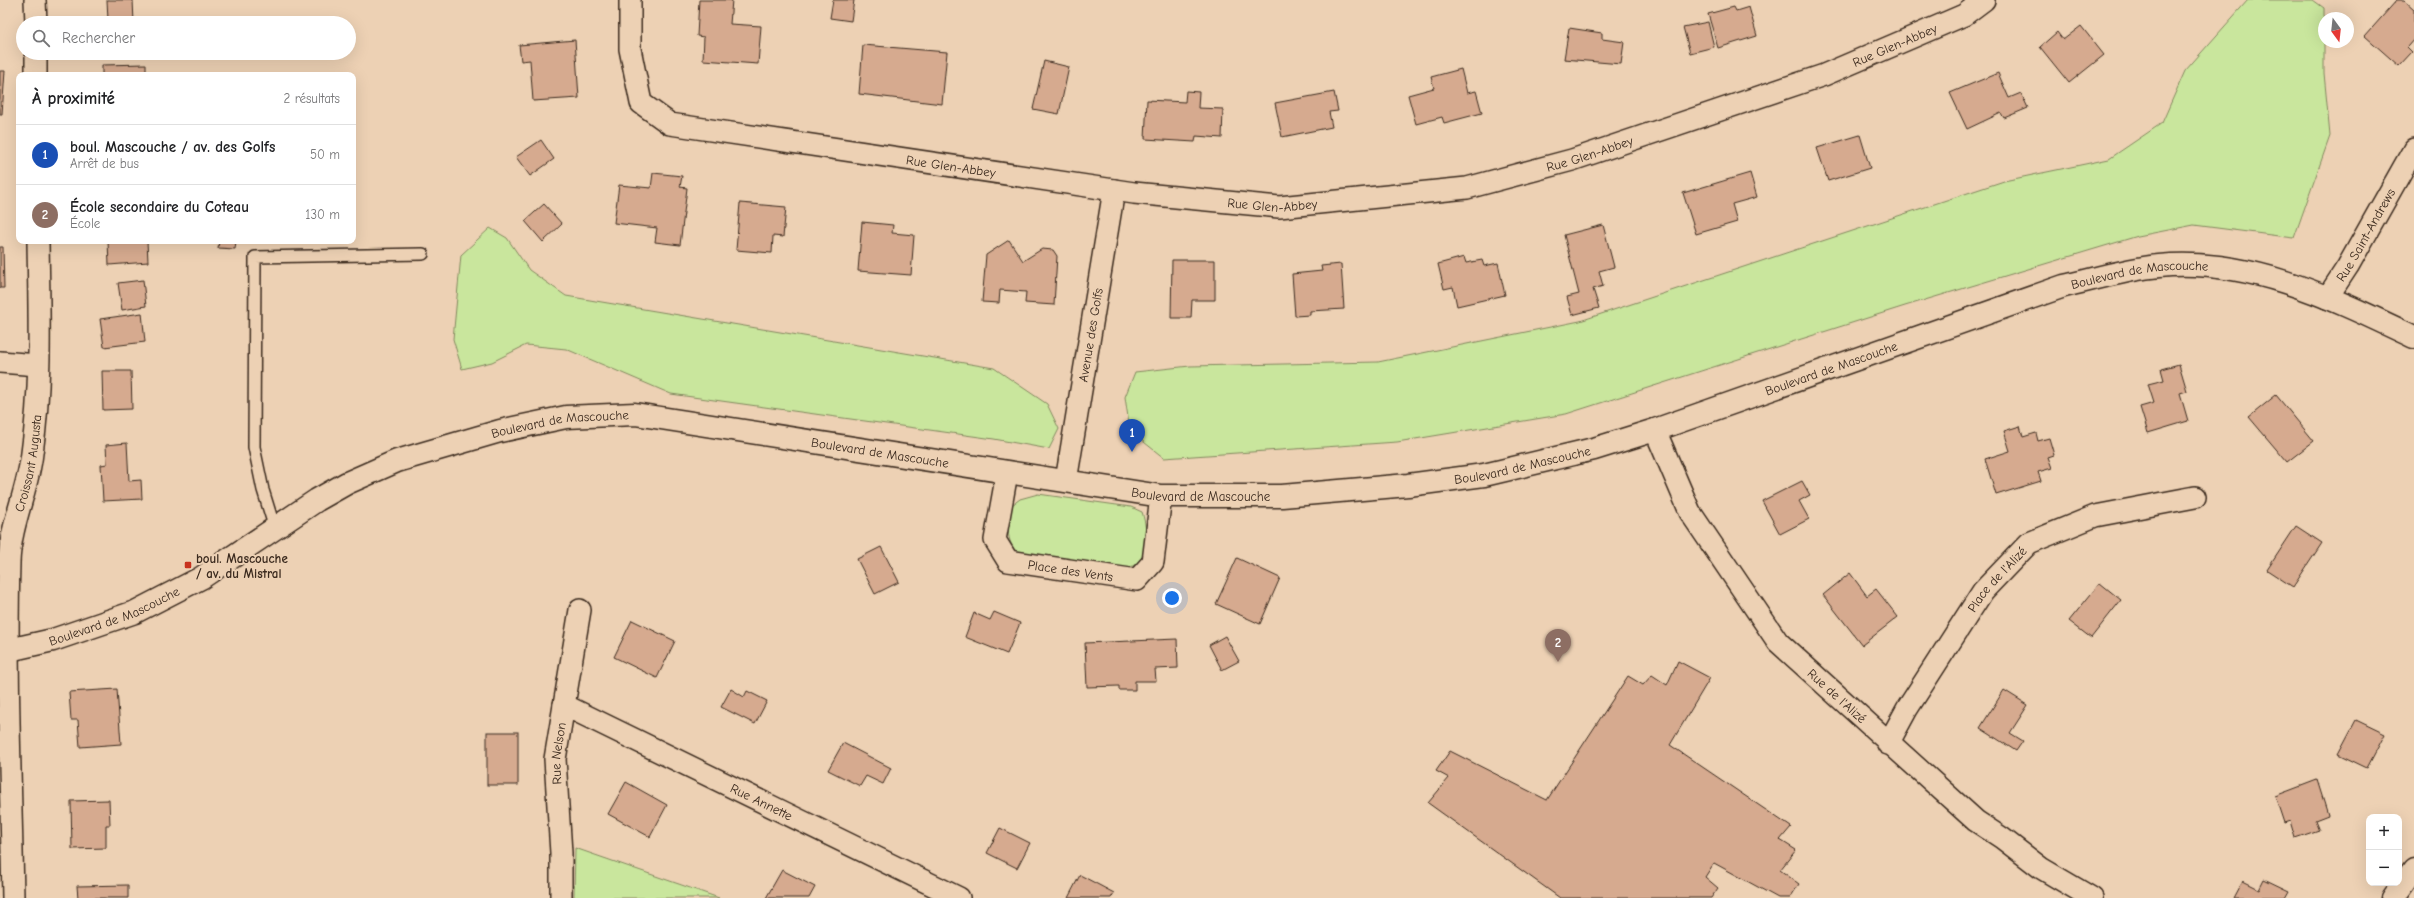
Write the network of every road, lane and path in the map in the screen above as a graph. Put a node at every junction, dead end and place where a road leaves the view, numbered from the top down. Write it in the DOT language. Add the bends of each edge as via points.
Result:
graph roads {
  1 [pos="35,0"];
  2 [pos="630,0"];
  3 [pos="1984,0"];
  4 [pos="36,16"];
  5 [pos="36,60"];
  6 [pos="36,72"];
  7 [pos="2414,149"];
  8 [pos="1114,190"];
  9 [pos="38,244"];
  10 [pos="423,254"];
  11 [pos="2327,298"];
  12 [pos="2414,337"];
  13 [pos="0,362"];
  14 [pos="38,365"];
  15 [pos="1655,430"];
  16 [pos="1007,473"];
  17 [pos="1066,481"];
  18 [pos="1161,496"];
  19 [pos="2195,497"];
  20 [pos="275,529"];
  21 [pos="580,610"];
  22 [pos="4,651"];
  23 [pos="564,705"];
  24 [pos="1888,744"];
  25 [pos="2414,869"];
  26 [pos="13,898"];
  27 [pos="561,898"];
  28 [pos="959,898"];
  29 [pos="2092,898"];
  30 [pos="2393,898"];
  1 -- 4 [label="street"];
  2 -- 8 [label="street, Rue Glen-Abbey" via="630,49 641,103 670,124"];
  3 -- 8 [label="street, Rue Glen-Abbey" via="1964,15 1824,74 1572,160 1466,188 1279,207"];
  5 -- 6 [label="street"];
  7 -- 11 [label="street, Rue Saint-Andrews"];
  8 -- 17 [label="street, Avenue des Golfs"];
  9 -- 14 [label="street, Croissant Augusta"];
  10 -- 20 [label="lane" via="255,257 254,447"];
  11 -- 12 [label="street, Boulevard de Mascouche"];
  11 -- 15 [label="street, Boulevard de Mascouche" via="2253,272 2204,265 2159,266 2112,274 2064,286"];
  13 -- 14 [label="street"];
  14 -- 22 [label="street, Croissant Augusta" via="38,404 32,455 26,487 12,534 9,609"];
  15 -- 18 [label="street, Boulevard de Mascouche" via="1544,463 1446,480 1282,496"];
  15 -- 24 [label="street, Rue de l'Alizé" via="1690,512 1778,642"];
  16 -- 17 [label="street, Boulevard de Mascouche"];
  16 -- 18 [label="street, Place des Vents" via="995,540 1008,561 1137,580 1153,562"];
  16 -- 20 [label="street, Boulevard de Mascouche" via="634,414 566,417 500,431 397,461 341,486"];
  17 -- 18 [label="street, Boulevard de Mascouche"];
  19 -- 24 [label="street, Place de l'Alizé" via="2095,516 2029,544 1983,590 1907,709"];
  20 -- 22 [label="street, Boulevard de Mascouche" via="201,578 135,612 57,638"];
  21 -- 23 [label="street, Rue Nelson"];
  22 -- 26 [label="street, Croissant Augusta"];
  23 -- 27 [label="street, Rue Nelson" via="555,759"];
  23 -- 28 [label="street, Rue Annette"];
  24 -- 29 [label="street, Rue de l'Alizé" via="1976,821 2041,868"];
  25 -- 30 [label="street"];
}
